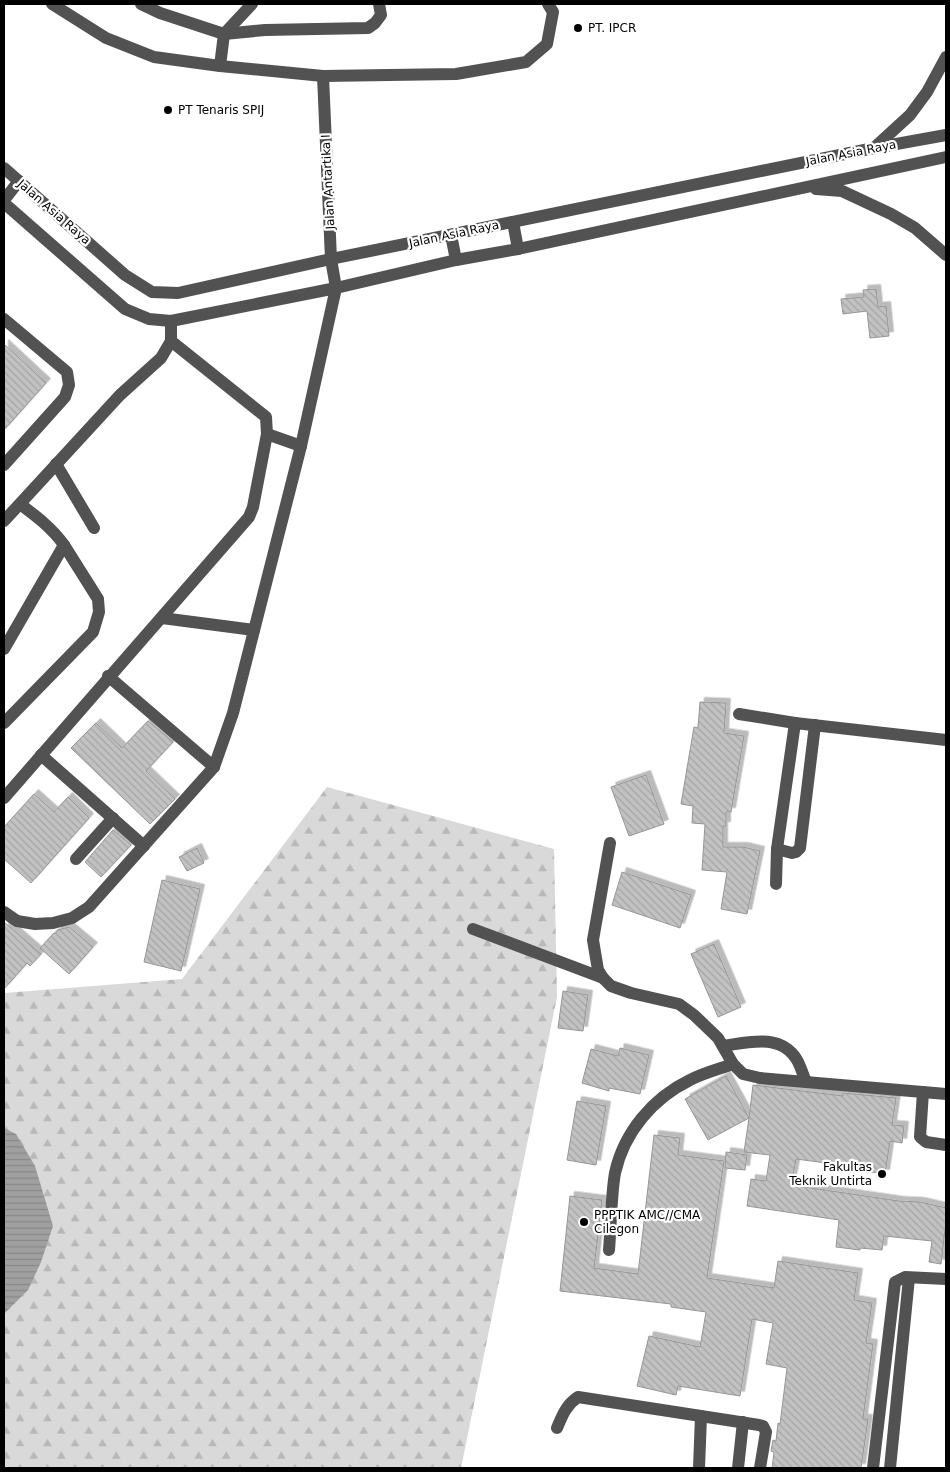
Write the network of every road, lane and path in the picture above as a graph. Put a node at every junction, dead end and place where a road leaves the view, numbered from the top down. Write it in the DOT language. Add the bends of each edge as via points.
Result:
graph roads {
  1 [pos="52,4"];
  2 [pos="141,4"];
  3 [pos="252,4"];
  4 [pos="379,4"];
  5 [pos="548,4"];
  6 [pos="224,34"];
  7 [pos="946,57"];
  8 [pos="220,66"];
  9 [pos="323,76"];
  10 [pos="946,135"];
  11 [pos="874,148"];
  12 [pos="946,158"];
  13 [pos="4,168"];
  14 [pos="19,182"];
  15 [pos="797,188"];
  16 [pos="4,201"];
  17 [pos="512,222"];
  18 [pos="451,235"];
  19 [pos="518,249"];
  20 [pos="946,255"];
  21 [pos="331,259"];
  22 [pos="456,260"];
  23 [pos="336,288"];
  24 [pos="4,319"];
  25 [pos="171,321"];
  26 [pos="171,341"];
  27 [pos="267,434"];
  28 [pos="301,446"];
  29 [pos="56,464"];
  30 [pos="4,466"];
  31 [pos="20,504"];
  32 [pos="4,521"];
  33 [pos="94,528"];
  34 [pos="64,545"];
  35 [pos="162,618"];
  36 [pos="254,630"];
  37 [pos="4,649"];
  38 [pos="108,676"];
  39 [pos="739,714"];
  40 [pos="4,723"];
  41 [pos="795,723"];
  42 [pos="815,725"];
  43 [pos="946,740"];
  44 [pos="41,755"];
  45 [pos="214,767"];
  46 [pos="4,798"];
  47 [pos="112,818"];
  48 [pos="610,843"];
  49 [pos="144,846"];
  50 [pos="777,849"];
  51 [pos="76,859"];
  52 [pos="776,884"];
  53 [pos="4,912"];
  54 [pos="474,929"];
  55 [pos="603,978"];
  56 [pos="723,1046"];
  57 [pos="733,1064"];
  58 [pos="806,1082"];
  59 [pos="923,1092"];
  60 [pos="946,1094"];
  61 [pos="946,1145"];
  62 [pos="609,1250"];
  63 [pos="909,1278"];
  64 [pos="946,1279"];
  65 [pos="701,1416"];
  66 [pos="743,1422"];
  67 [pos="878,1424"];
  68 [pos="894,1426"];
  69 [pos="557,1428"];
  70 [pos="698,1468"];
  71 [pos="738,1468"];
  72 [pos="760,1468"];
  73 [pos="873,1468"];
  74 [pos="890,1468"];
  1 -- 8 [label="lane" via="106,38 154,57"];
  2 -- 6 [label="lane"];
  3 -- 6 [label="lane"];
  4 -- 6 [label="lane" via="381,15 368,28"];
  5 -- 9 [label="lane" via="553,12 547,44 526,62 456,74"];
  6 -- 8 [label="lane"];
  7 -- 11 [label="lane" via="910,115"];
  8 -- 9 [label="lane"];
  9 -- 21 [label="lane, Jalan Antartika I"];
  10 -- 11 [label="lane, Jalan Asia Raya"];
  11 -- 17 [label="lane, Jalan Asia Raya"];
  12 -- 15 [label="lane, Jalan Asia Raya"];
  13 -- 14 [label="lane, Jalan Asia Raya"];
  14 -- 16 [label="lane"];
  14 -- 21 [label="lane, Jalan Asia Raya" via="125,275 152,292 178,293"];
  15 -- 19 [label="lane, Jalan Asia Raya"];
  15 -- 20 [label="lane" via="842,191 915,228"];
  16 -- 25 [label="lane, Jalan Asia Raya" via="125,308 149,319"];
  17 -- 18 [label="lane, Jalan Asia Raya"];
  17 -- 19 [label="lane"];
  18 -- 21 [label="lane, Jalan Asia Raya"];
  18 -- 22 [label="lane"];
  19 -- 22 [label="lane, Jalan Asia Raya"];
  21 -- 23 [label="lane, Jalan Antartika I"];
  22 -- 23 [label="lane, Jalan Asia Raya"];
  23 -- 25 [label="lane, Jalan Asia Raya"];
  23 -- 28 [label="lane"];
  24 -- 30 [label="lane" via="67,372 69,385 65,397"];
  25 -- 26 [label="lane"];
  26 -- 27 [label="lane" via="266,417"];
  26 -- 29 [label="lane" via="160,358 120,395"];
  27 -- 28 [label="lane"];
  27 -- 35 [label="lane" via="253,507 248,517"];
  28 -- 36 [label="lane"];
  29 -- 31 [label="lane"];
  29 -- 33 [label="lane"];
  31 -- 32 [label="lane"];
  31 -- 34 [label="lane" via="42,520"];
  34 -- 37 [label="lane"];
  34 -- 40 [label="lane" via="98,599 99,612 93,632"];
  35 -- 36 [label="lane"];
  35 -- 38 [label="lane"];
  36 -- 45 [label="lane" via="233,713"];
  38 -- 44 [label="lane"];
  38 -- 45 [label="lane"];
  39 -- 41 [label="lane"];
  41 -- 42 [label="lane"];
  41 -- 50 [label="lane"];
  42 -- 43 [label="lane"];
  42 -- 50 [label="lane" via="800,848 792,853"];
  44 -- 46 [label="lane"];
  44 -- 47 [label="lane"];
  45 -- 49 [label="lane"];
  47 -- 49 [label="lane"];
  47 -- 51 [label="lane"];
  48 -- 55 [label="lane" via="593,940 598,970"];
  49 -- 53 [label="lane" via="89,907 72,918 35,924 17,921"];
  50 -- 52 [label="lane"];
  54 -- 55 [label="lane"];
  55 -- 56 [label="lane" via="611,986 631,993 679,1004 700,1020"];
  56 -- 57 [label="lane"];
  56 -- 58 [label="lane" via="773,1041 784,1046 797,1060"];
  57 -- 58 [label="lane" via="743,1074"];
  57 -- 62 [label="lane" via="690,1080 663,1096 633,1129 615,1173"];
  58 -- 59 [label="lane"];
  59 -- 60 [label="lane"];
  59 -- 61 [label="lane" via="920,1137 926,1142"];
  63 -- 64 [label="lane"];
  63 -- 67 [label="lane" via="895,1282"];
  63 -- 68 [label="lane"];
  65 -- 66 [label="lane"];
  65 -- 69 [label="lane" via="578,1397 565,1410"];
  65 -- 70 [label="lane"];
  66 -- 71 [label="lane"];
  66 -- 72 [label="lane" via="764,1426 766,1432"];
  67 -- 68 [label="lane"];
  67 -- 73 [label="lane"];
  68 -- 74 [label="lane"];
}
